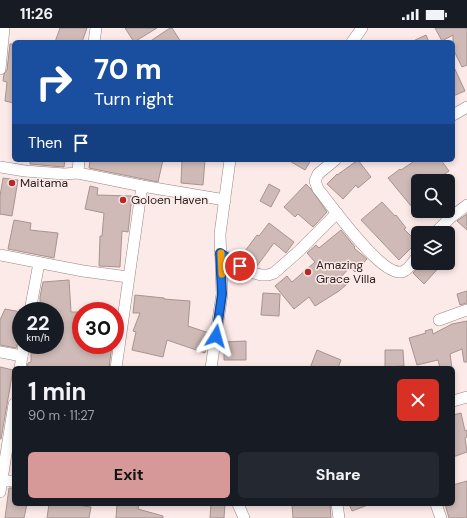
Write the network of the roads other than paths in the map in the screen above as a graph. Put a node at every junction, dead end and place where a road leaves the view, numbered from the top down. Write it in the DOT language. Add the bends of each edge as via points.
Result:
graph roads {
  1 [pos="4,28"];
  2 [pos="96,28"];
  3 [pos="362,28"];
  4 [pos="94,40"];
  5 [pos="353,40"];
  6 [pos="0,69"];
  7 [pos="467,107"];
  8 [pos="455,114"];
  9 [pos="79,162"];
  10 [pos="230,162"];
  11 [pos="333,162"];
  12 [pos="0,167"];
  13 [pos="78,172"];
  14 [pos="142,186"];
  15 [pos="225,200"];
  16 [pos="467,205"];
  17 [pos="336,213"];
  18 [pos="443,226"];
  19 [pos="220,253"];
  20 [pos="0,255"];
  21 [pos="39,263"];
  22 [pos="411,265"];
  23 [pos="128,277"];
  24 [pos="32,302"];
  25 [pos="467,310"];
  26 [pos="439,320"];
  27 [pos="12,351"];
  28 [pos="0,352"];
  29 [pos="22,354"];
  30 [pos="20,366"];
  31 [pos="116,366"];
  32 [pos="211,366"];
  33 [pos="467,397"];
  34 [pos="455,400"];
  35 [pos="12,417"];
  36 [pos="12,482"];
  37 [pos="1,486"];
  38 [pos="239,506"];
  39 [pos="337,506"];
  40 [pos="437,506"];
  41 [pos="244,518"];
  42 [pos="339,518"];
  43 [pos="441,518"];
  1 -- 6 [label="street"];
  2 -- 4 [label="street"];
  3 -- 5 [label="street"];
  7 -- 8 [label="street"];
  9 -- 13 [label="street"];
  10 -- 15 [label="street"];
  11 -- 17 [label="street" via="318,174 315,180 318,189"];
  12 -- 13 [label="street" via="64,174"];
  13 -- 14 [label="street"];
  14 -- 15 [label="street"];
  14 -- 23 [label="street"];
  15 -- 19 [label="street"];
  16 -- 18 [label="street"];
  17 -- 19 [label="street" via="274,273 261,275 250,272"];
  17 -- 22 [label="street" via="386,268 403,272"];
  19 -- 32 [label="street" via="222,294"];
  20 -- 21 [label="street"];
  21 -- 23 [label="street"];
  21 -- 24 [label="street"];
  23 -- 31 [label="street"];
  25 -- 26 [label="street"];
  27 -- 28 [label="street"];
  29 -- 30 [label="street"];
  33 -- 34 [label="street"];
  35 -- 37 [label="street"];
  36 -- 37 [label="street"];
  38 -- 41 [label="street"];
  39 -- 42 [label="street"];
  40 -- 43 [label="street"];
}
